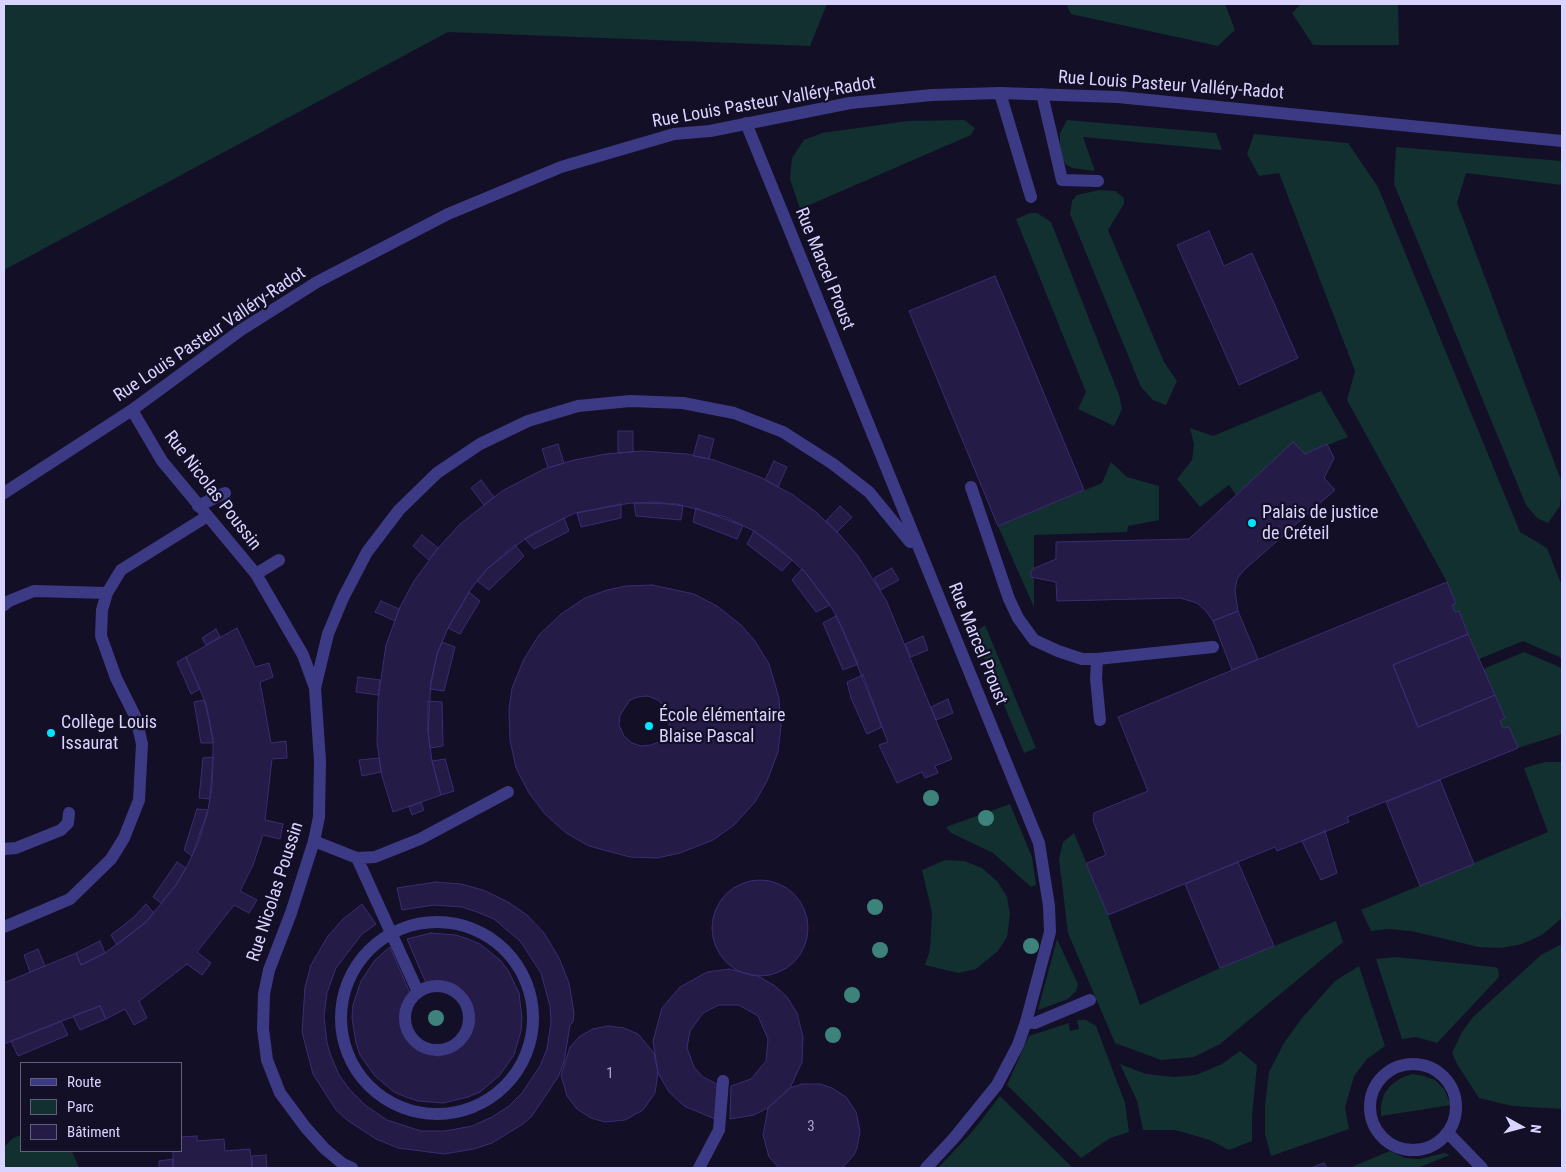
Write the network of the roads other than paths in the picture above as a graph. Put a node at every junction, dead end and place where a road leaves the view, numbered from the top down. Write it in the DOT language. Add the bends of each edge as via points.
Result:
graph roads {
  1 [pos="1000,93"];
  2 [pos="1042,94"];
  3 [pos="746,123"];
  4 [pos="1562,140"];
  5 [pos="1098,181"];
  6 [pos="1031,197"];
  7 [pos="132,410"];
  8 [pos="971,487"];
  9 [pos="4,493"];
  10 [pos="225,493"];
  11 [pos="198,506"];
  12 [pos="206,517"];
  13 [pos="279,560"];
  14 [pos="929,572"];
  15 [pos="256,574"];
  16 [pos="107,593"];
  17 [pos="4,605"];
  18 [pos="1213,647"];
  19 [pos="1097,659"];
  20 [pos="315,688"];
  21 [pos="1100,720"];
  22 [pos="508,792"];
  23 [pos="70,813"];
  24 [pos="314,841"];
  25 [pos="4,850"];
  26 [pos="357,858"];
  27 [pos="4,927"];
  28 [pos="393,932"];
  29 [pos="418,992"];
  30 [pos="1090,1000"];
  31 [pos="1026,1022"];
  32 [pos="723,1081"];
  33 [pos="1448,1133"];
  34 [pos="352,1168"];
  35 [pos="699,1168"];
  36 [pos="926,1168"];
  37 [pos="1482,1168"];
  1 -- 2 [label="street, Rue Louis Pasteur Valléry-Radot"];
  1 -- 3 [label="street, Rue Louis Pasteur Valléry-Radot" via="932,95 850,103"];
  1 -- 6 [label="street"];
  2 -- 4 [label="street, Rue Louis Pasteur Valléry-Radot" via="1207,105"];
  2 -- 5 [label="street" via="1062,180"];
  3 -- 7 [label="street, Rue Louis Pasteur Valléry-Radot" via="674,134 561,167 448,214 317,282 241,330"];
  3 -- 14 [label="street, Rue Marcel Proust"];
  7 -- 9 [label="street, Rue Louis Pasteur Valléry-Radot"];
  7 -- 11 [label="street, Rue Nicolas Poussin" via="162,461"];
  8 -- 19 [label="street" via="1009,599 1034,640 1082,660"];
  10 -- 11 [label="street"];
  11 -- 12 [label="street, Rue Nicolas Poussin"];
  12 -- 15 [label="street, Rue Nicolas Poussin"];
  12 -- 16 [label="street" via="132,561 121,570"];
  13 -- 15 [label="street"];
  14 -- 20 [label="street" via="904,531 869,492 783,432 734,413 683,403 630,400 578,406 528,421 480,444 437,473 399,510 367,552 343,598 328,634"];
  14 -- 31 [label="street, Rue Marcel Proust" via="1039,843 1050,932"];
  15 -- 20 [label="street, Rue Nicolas Poussin" via="304,655"];
  16 -- 17 [label="street" via="34,591"];
  16 -- 27 [label="street" via="101,616 101,636 141,735 141,773 135,813 111,859 82,889 70,899"];
  18 -- 19 [label="street"];
  19 -- 21 [label="street"];
  20 -- 24 [label="street, Rue Nicolas Poussin" via="321,791"];
  22 -- 26 [label="street" via="396,851"];
  23 -- 25 [label="street" via="68,823 61,830"];
  24 -- 26 [label="street"];
  24 -- 34 [label="street, Rue Nicolas Poussin" via="269,970 264,994 263,1028 267,1060 280,1093 325,1149"];
  26 -- 28 [label="street"];
  28 -- 28 [label="street" via="430,922 451,922 472,928 502,947 520,969 529,989 533,1010 527,1053 503,1088 486,1102 466,1110 423,1114 383,1098 366,1084 354,1067 345,1047 341,1026 347,983 371,947"];
  28 -- 29 [label="street"];
  29 -- 29 [label="street" via="405,1012 411,1037 432,1050 444,1050 456,1044 469,1023 463,999 442,986"];
  30 -- 31 [label="street" via="1035,1024"];
  31 -- 36 [label="street, Rue Marcel Proust" via="1018,1046 997,1085"];
  32 -- 35 [label="street" via="719,1130"];
  33 -- 33 [label="street" via="1454,1122 1455,1096 1442,1075 1432,1068 1401,1064 1379,1080 1369,1103 1374,1128 1383,1139 1410,1151 1437,1143"];
  33 -- 37 [label="street"];
}
